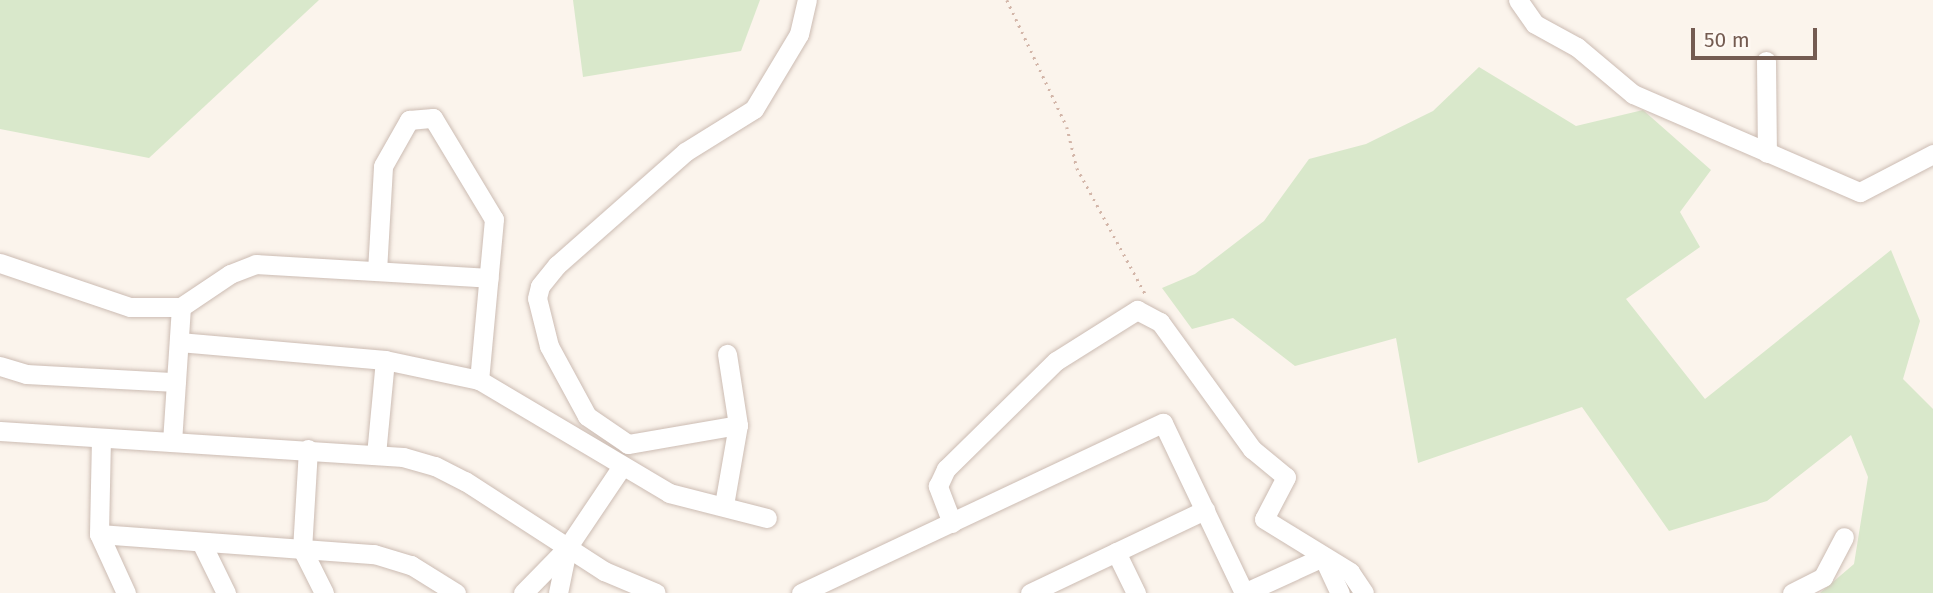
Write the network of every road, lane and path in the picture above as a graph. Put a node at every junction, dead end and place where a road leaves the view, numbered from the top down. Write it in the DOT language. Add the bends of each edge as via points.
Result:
graph roads {
  1 [pos="807,0"];
  2 [pos="1007,0"];
  3 [pos="1518,0"];
  4 [pos="1766,61"];
  5 [pos="1767,153"];
  6 [pos="1933,154"];
  7 [pos="0,262"];
  8 [pos="377,271"];
  9 [pos="489,278"];
  10 [pos="181,307"];
  11 [pos="1137,310"];
  12 [pos="179,342"];
  13 [pos="727,355"];
  14 [pos="384,360"];
  15 [pos="0,366"];
  16 [pos="479,380"];
  17 [pos="176,382"];
  18 [pos="738,425"];
  19 [pos="0,431"];
  20 [pos="100,438"];
  21 [pos="172,442"];
  22 [pos="308,449"];
  23 [pos="376,455"];
  24 [pos="622,466"];
  25 [pos="723,505"];
  26 [pos="1205,510"];
  27 [pos="767,518"];
  28 [pos="952,523"];
  29 [pos="99,534"];
  30 [pos="1844,537"];
  31 [pos="201,542"];
  32 [pos="567,548"];
  33 [pos="302,549"];
  34 [pos="1116,552"];
  35 [pos="1323,557"];
  36 [pos="624,587"];
  37 [pos="126,593"];
  38 [pos="226,593"];
  39 [pos="324,593"];
  40 [pos="456,593"];
  41 [pos="523,593"];
  42 [pos="558,593"];
  43 [pos="656,593"];
  44 [pos="801,593"];
  45 [pos="1030,593"];
  46 [pos="1136,593"];
  47 [pos="1244,593"];
  48 [pos="1340,593"];
  49 [pos="1364,593"];
  50 [pos="1792,593"];
  1 -- 18 [label="street" via="799,34 754,109 685,152 557,265 540,286 537,298 549,346 587,416 628,444"];
  2 -- 11 [label="path" via="1067,127 1077,168 1147,293"];
  3 -- 5 [label="street" via="1535,24 1577,47 1633,94"];
  4 -- 5 [label="street"];
  5 -- 6 [label="street" via="1860,192"];
  7 -- 10 [label="street" via="130,307"];
  8 -- 9 [label="street"];
  8 -- 9 [label="street" via="383,166 409,120 433,118 494,219"];
  8 -- 10 [label="street" via="256,264"];
  9 -- 16 [label="street"];
  10 -- 12 [label="street"];
  11 -- 28 [label="street" via="1056,361 946,469 938,485"];
  11 -- 35 [label="street" via="1160,322 1252,449 1286,477 1265,519"];
  12 -- 14 [label="street"];
  12 -- 17 [label="street"];
  13 -- 18 [label="street"];
  14 -- 16 [label="street"];
  14 -- 23 [label="street"];
  15 -- 17 [label="street" via="26,374"];
  16 -- 24 [label="street"];
  17 -- 21 [label="street"];
  18 -- 25 [label="street"];
  19 -- 20 [label="street"];
  20 -- 21 [label="street"];
  20 -- 29 [label="street"];
  21 -- 22 [label="street"];
  22 -- 23 [label="street"];
  22 -- 33 [label="street"];
  23 -- 32 [label="street" via="435,466"];
  24 -- 25 [label="street" via="669,493"];
  24 -- 32 [label="street"];
  25 -- 27 [label="street"];
  26 -- 28 [label="street" via="1163,423"];
  26 -- 34 [label="street"];
  26 -- 47 [label="street"];
  28 -- 44 [label="street"];
  29 -- 31 [label="street"];
  29 -- 37 [label="street"];
  30 -- 50 [label="street" via="1823,577"];
  31 -- 33 [label="street"];
  31 -- 38 [label="street"];
  32 -- 36 [label="street"];
  32 -- 41 [label="street"];
  32 -- 42 [label="street"];
  33 -- 39 [label="street"];
  33 -- 40 [label="street" via="374,554 411,565"];
  34 -- 45 [label="street"];
  34 -- 46 [label="street"];
  35 -- 47 [label="street"];
  35 -- 48 [label="street"];
  35 -- 49 [label="street" via="1350,572"];
  36 -- 43 [label="street"];
}
